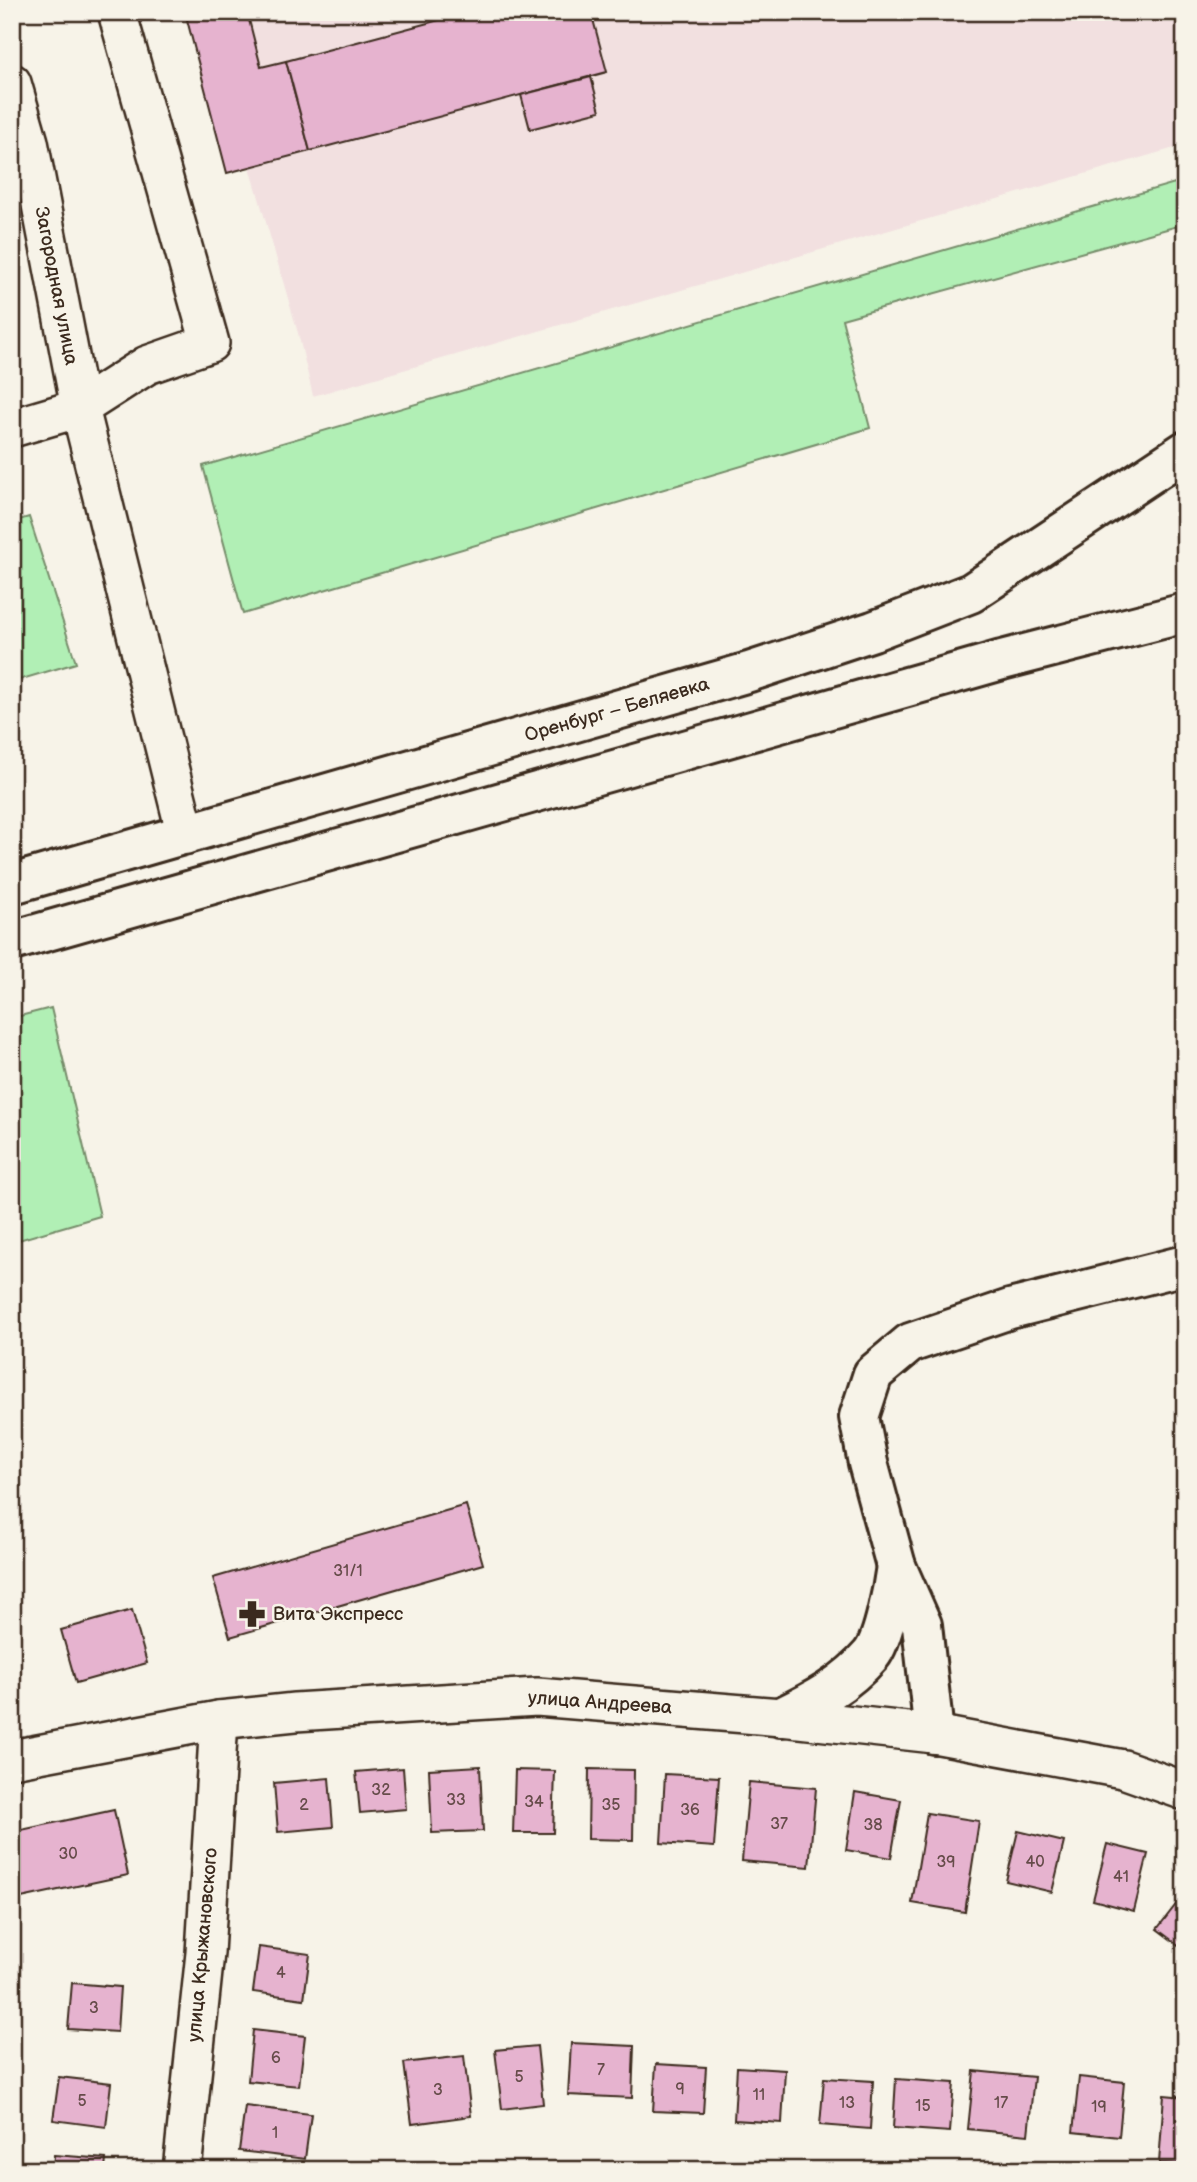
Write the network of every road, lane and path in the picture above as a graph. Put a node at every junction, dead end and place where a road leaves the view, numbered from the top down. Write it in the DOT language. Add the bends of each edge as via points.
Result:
graph roads {
  1 [pos="117,12"];
  2 [pos="12,83"];
  3 [pos="80,408"];
  4 [pos="12,428"];
  5 [pos="1185,451"];
  6 [pos="1185,613"];
  7 [pos="186,835"];
  8 [pos="12,884"];
  9 [pos="12,941"];
  10 [pos="1185,1265"];
  11 [pos="895,1566"];
  12 [pos="781,1717"];
  13 [pos="219,1720"];
  14 [pos="934,1734"];
  15 [pos="12,1759"];
  16 [pos="1185,1791"];
  17 [pos="181,2170"];
  1 -- 3 [label="street" via="209,343 147,365"];
  2 -- 3 [label="street, Загородная улица" via="29,142"];
  3 -- 4 [label="street"];
  3 -- 7 [label="street, Загородная улица"];
  5 -- 7 [label="main road, Оренбург – Беляевка" via="971,593 873,631 749,672"];
  6 -- 9 [label="main road" via="1002,660"];
  7 -- 8 [label="main road, Оренбург – Беляевка"];
  10 -- 11 [label="main road" via="1010,1309 910,1343 873,1374 859,1417"];
  11 -- 12 [label="main road" via="892,1600 872,1654 828,1694"];
  11 -- 14 [label="main road" via="922,1625"];
  12 -- 13 [label="street, улица Андреева" via="537,1697"];
  12 -- 14 [label="street, улица Андреева"];
  13 -- 15 [label="street, улица Андреева"];
  13 -- 17 [label="street, улица Крыжановского" via="205,1953"];
  14 -- 16 [label="street, улица Андреева" via="1123,1769"];
}
